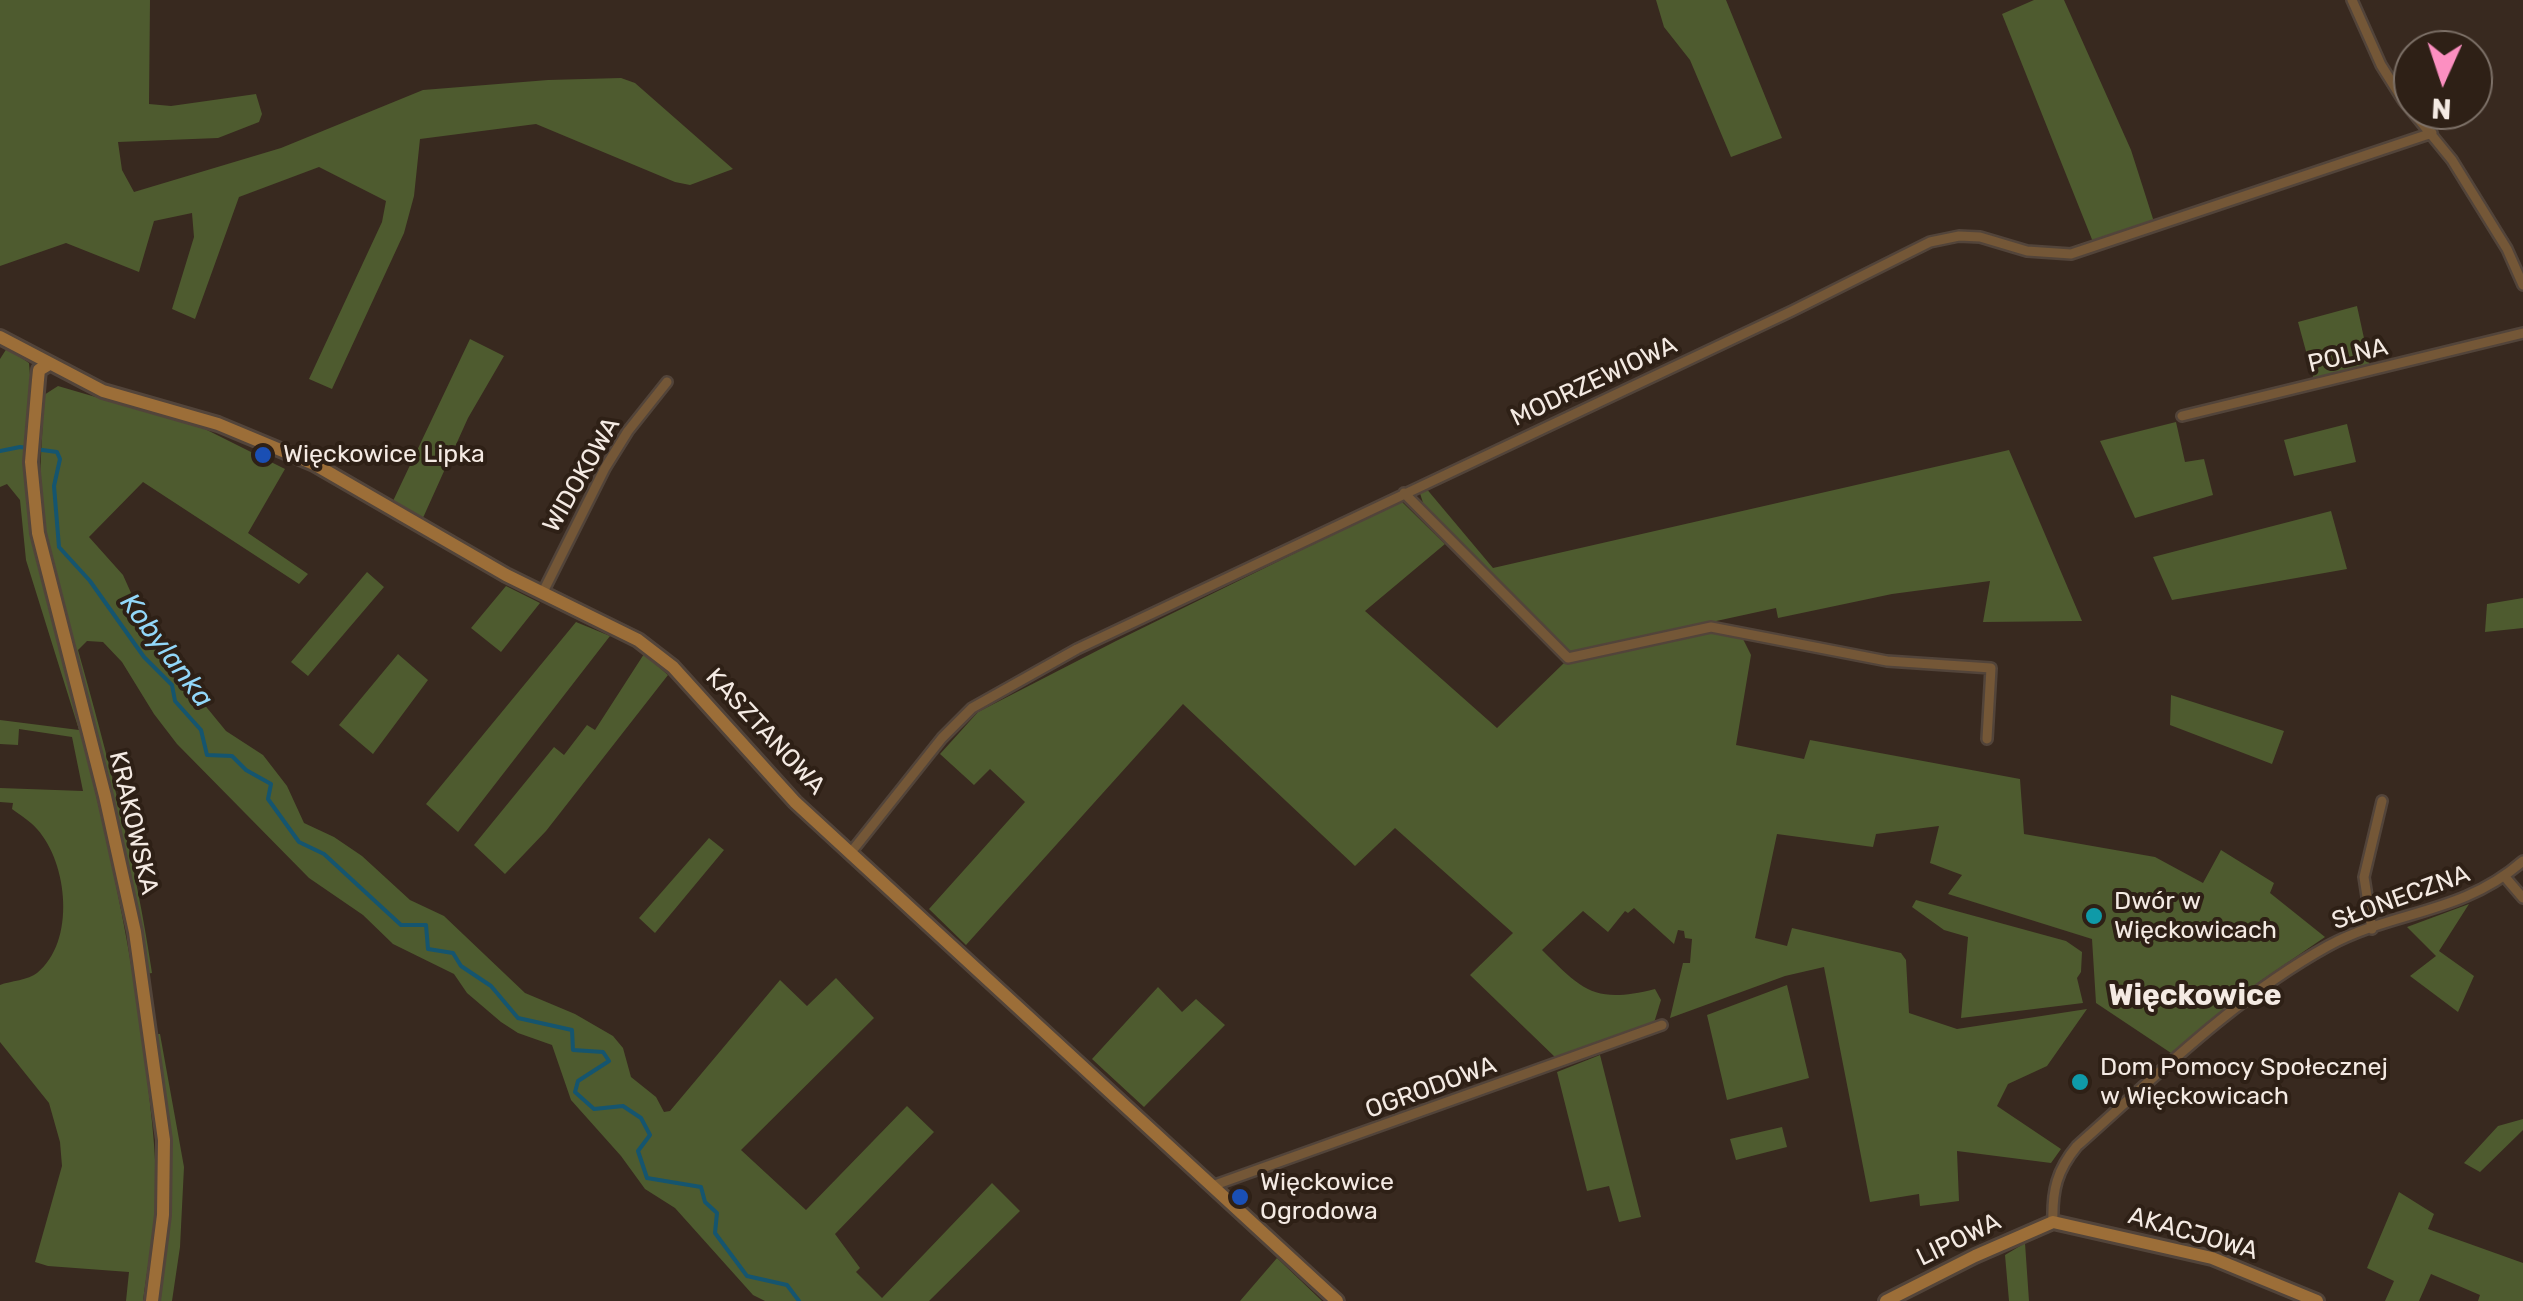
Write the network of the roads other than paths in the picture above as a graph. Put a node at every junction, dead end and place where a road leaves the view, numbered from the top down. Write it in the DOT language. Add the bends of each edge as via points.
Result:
graph roads {
  1 [pos="2352,0"];
  2 [pos="2432,133"];
  3 [pos="2523,285"];
  4 [pos="2523,333"];
  5 [pos="0,336"];
  6 [pos="49,364"];
  7 [pos="667,382"];
  8 [pos="2182,416"];
  9 [pos="1404,493"];
  10 [pos="542,594"];
  11 [pos="1987,738"];
  12 [pos="2382,801"];
  13 [pos="852,851"];
  14 [pos="2523,861"];
  15 [pos="2505,877"];
  16 [pos="2523,898"];
  17 [pos="2372,929"];
  18 [pos="1662,1025"];
  19 [pos="1212,1186"];
  20 [pos="2053,1222"];
  21 [pos="152,1301"];
  22 [pos="1337,1301"];
  23 [pos="1886,1301"];
  24 [pos="2317,1301"];
  1 -- 2 [label="street" via="2381,65"];
  2 -- 3 [label="street"];
  2 -- 9 [label="street, MODRZEWIOWA" via="2071,254 2027,251 1980,237 1930,242"];
  4 -- 8 [label="street, POLNA"];
  5 -- 6 [label="street, KASZTANOWA"];
  6 -- 10 [label="street, KASZTANOWA" via="103,391 218,424 296,456"];
  6 -- 21 [label="street, KRAKOWSKA" via="39,370 32,462 40,544 135,932 164,1140 164,1215"];
  7 -- 10 [label="street, WIDOKOWA" via="605,468"];
  9 -- 11 [label="street" via="1568,658 1712,627 1887,661 1990,668"];
  9 -- 13 [label="street, MODRZEWIOWA" via="1092,641 972,708"];
  10 -- 13 [label="street, KASZTANOWA" via="652,648 674,666 795,802"];
  12 -- 17 [label="street" via="2364,877"];
  13 -- 19 [label="street, KASZTANOWA"];
  14 -- 15 [label="street, SŁONECZNA"];
  15 -- 16 [label="street"];
  15 -- 17 [label="street, SŁONECZNA" via="2475,895"];
  17 -- 20 [label="street, SŁONECZNA" via="2331,945 2240,1003 2078,1146 2055,1180"];
  18 -- 19 [label="street, OGRODOWA"];
  19 -- 22 [label="street, KASZTANOWA"];
  20 -- 23 [label="street, LIPOWA"];
  20 -- 24 [label="street, AKACJOWA" via="2212,1258"];
}
